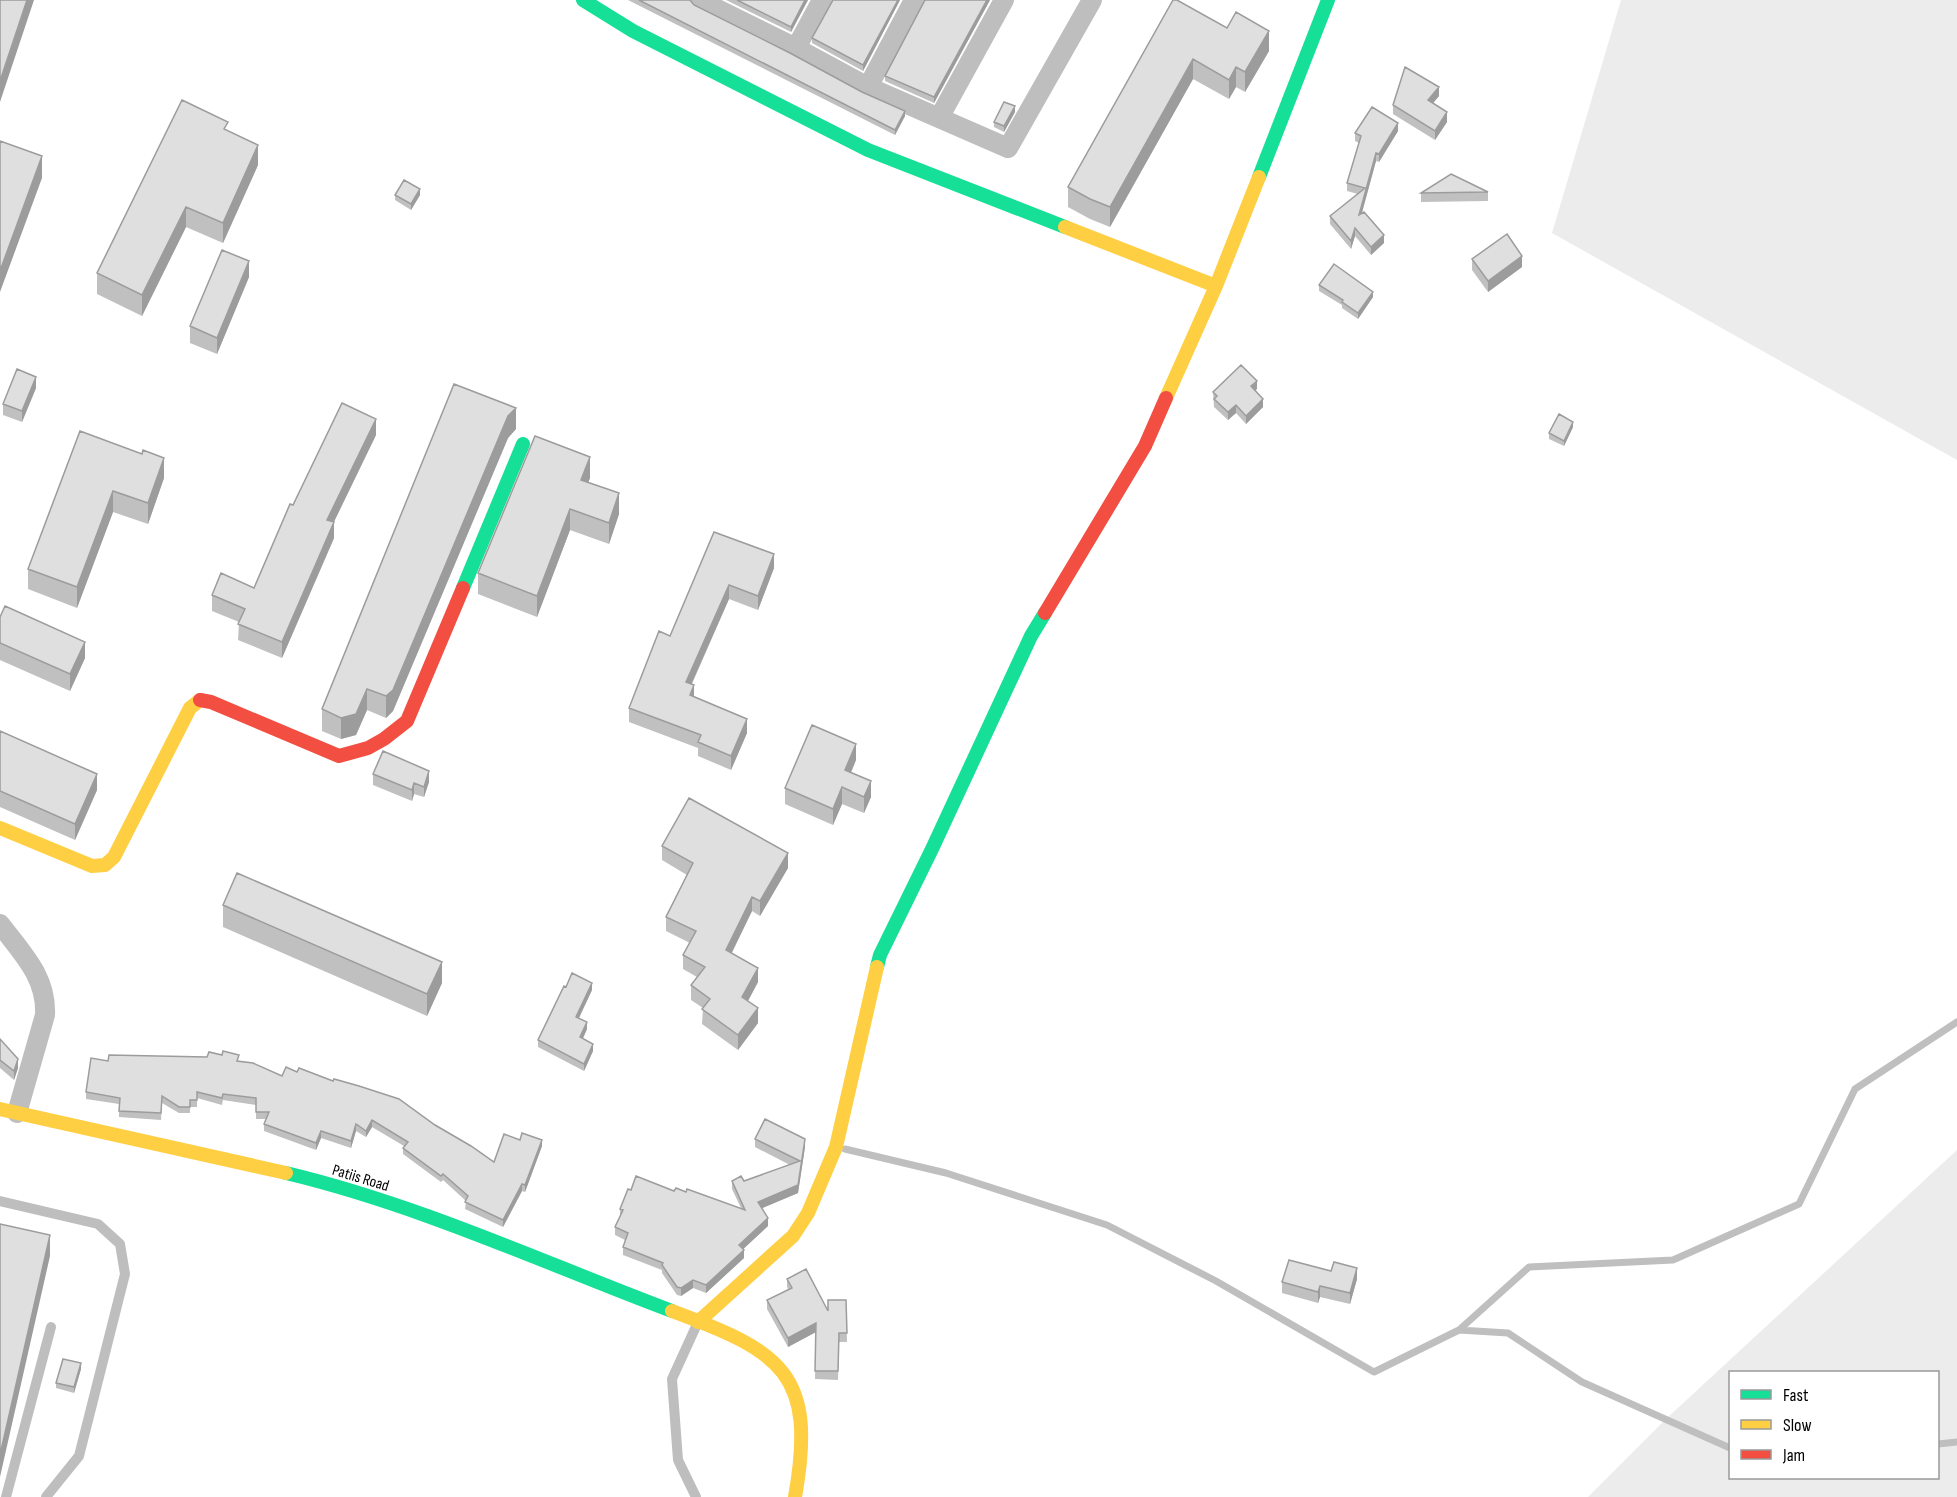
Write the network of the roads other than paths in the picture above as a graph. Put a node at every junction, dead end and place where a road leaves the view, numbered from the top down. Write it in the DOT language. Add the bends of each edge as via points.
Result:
graph roads {
  1 [pos="583,0"];
  2 [pos="699,0"];
  3 [pos="822,0"];
  4 [pos="914,0"];
  5 [pos="1004,0"];
  6 [pos="1092,0"];
  7 [pos="1324,2"];
  8 [pos="724,5"];
  9 [pos="796,48"];
  10 [pos="868,87"];
  11 [pos="939,118"];
  12 [pos="1216,286"];
  13 [pos="523,444"];
  14 [pos="0,828"];
  15 [pos="0,924"];
  16 [pos="8,1111"];
  17 [pos="0,1201"];
  18 [pos="698,1322"];
  19 [pos="51,1327"];
  20 [pos="6,1497"];
  21 [pos="46,1497"];
  22 [pos="696,1497"];
  23 [pos="795,1497"];
  1 -- 12 [label="street" via="633,31 868,150"];
  2 -- 8 [label="street"];
  3 -- 9 [label="street"];
  4 -- 10 [label="street"];
  5 -- 11 [label="street"];
  6 -- 11 [label="street" via="1008,148"];
  7 -- 12 [label="street"];
  8 -- 9 [label="street"];
  9 -- 10 [label="street"];
  10 -- 11 [label="street"];
  12 -- 18 [label="street" via="1145,446 1031,636 880,955 836,1147 808,1213 793,1236"];
  13 -- 14 [label="street" via="407,721 388,738 356,754 339,756 198,700 190,708 114,857 105,865 92,866"];
  15 -- 16 [label="street" via="40,980 46,998 45,1015"];
  16 -- 18 [label="street, Patiis Road" via="344,1188 470,1232"];
  17 -- 21 [label="lane" via="98,1224 120,1244 125,1274 79,1456"];
  18 -- 22 [label="lane" via="672,1379 678,1460"];
  18 -- 23 [label="street, Patiis Road" via="756,1348 787,1376 800,1410 802,1431"];
  19 -- 20 [label="lane"];
}
